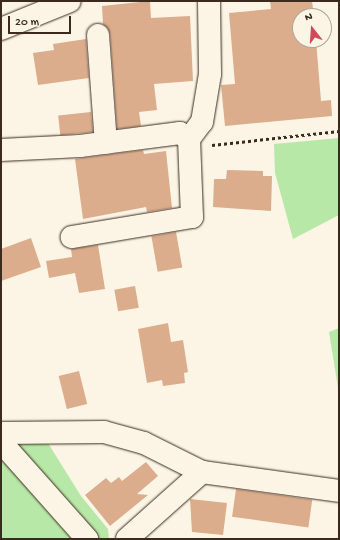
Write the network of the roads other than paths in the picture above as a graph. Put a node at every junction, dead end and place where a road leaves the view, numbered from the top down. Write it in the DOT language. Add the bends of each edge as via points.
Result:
graph roads {
  1 [pos="70,1"];
  2 [pos="209,1"];
  3 [pos="1,29"];
  4 [pos="98,35"];
  5 [pos="106,143"];
  6 [pos="190,144"];
  7 [pos="1,150"];
  8 [pos="72,237"];
  9 [pos="1,433"];
  10 [pos="1,442"];
  11 [pos="202,472"];
  12 [pos="339,491"];
  13 [pos="87,539"];
  14 [pos="127,539"];
  1 -- 3 [label="street"];
  2 -- 6 [label="street" via="211,42 202,122"];
  4 -- 5 [label="street"];
  5 -- 6 [label="street" via="180,133"];
  5 -- 7 [label="street"];
  6 -- 8 [label="street" via="192,217"];
  9 -- 11 [label="street" via="104,432 144,442"];
  10 -- 13 [label="street"];
  11 -- 12 [label="street"];
  11 -- 14 [label="street"];
}
